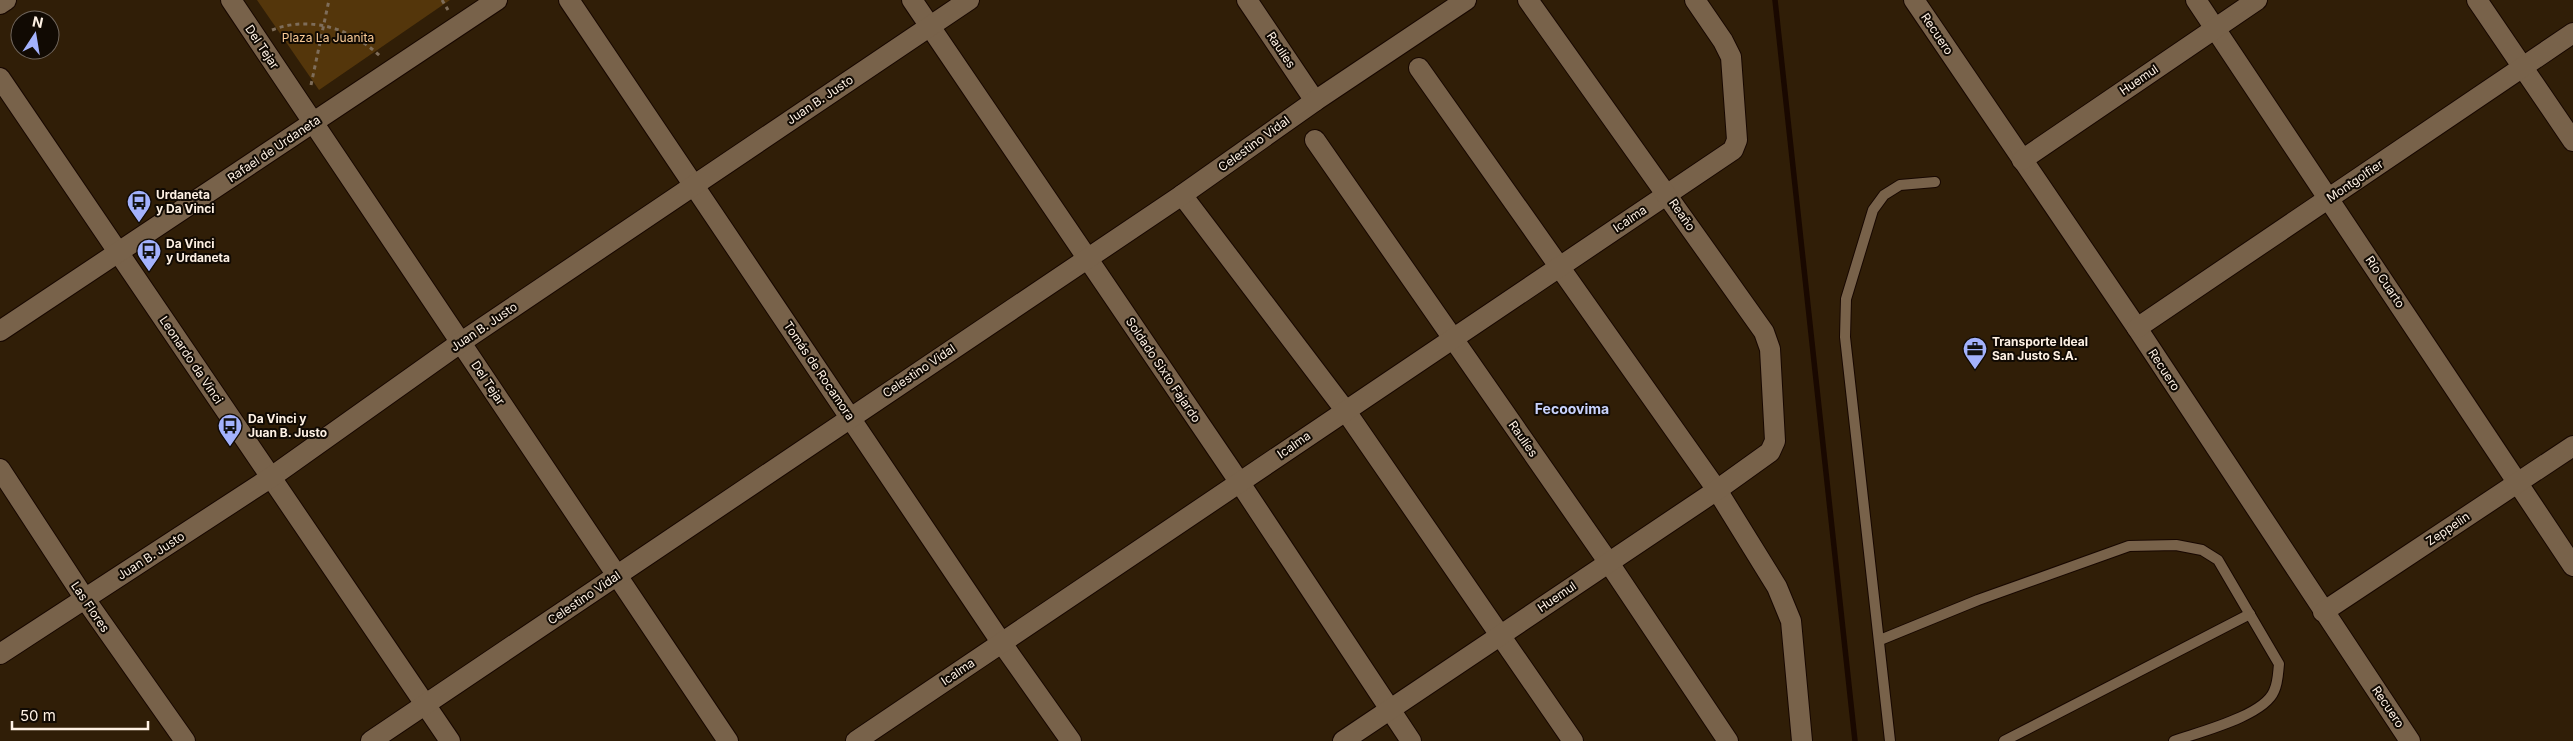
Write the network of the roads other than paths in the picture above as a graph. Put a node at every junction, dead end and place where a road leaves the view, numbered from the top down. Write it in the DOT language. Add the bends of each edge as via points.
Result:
graph roads {
  1 [pos="6,0"];
  2 [pos="231,0"];
  3 [pos="497,0"];
  4 [pos="569,0"];
  5 [pos="912,0"];
  6 [pos="969,0"];
  7 [pos="1247,0"];
  8 [pos="1466,0"];
  9 [pos="1528,0"];
  10 [pos="1695,0"];
  11 [pos="1914,0"];
  12 [pos="2196,0"];
  13 [pos="2257,0"];
  14 [pos="2477,0"];
  15 [pos="0,4"];
  16 [pos="930,26"];
  17 [pos="2215,28"];
  18 [pos="2573,33"];
  19 [pos="2522,66"];
  20 [pos="1419,68"];
  21 [pos="0,78"];
  22 [pos="1314,101"];
  23 [pos="310,118"];
  24 [pos="1315,140"];
  25 [pos="2573,141"];
  26 [pos="2022,160"];
  27 [pos="1935,182"];
  28 [pos="694,186"];
  29 [pos="1668,194"];
  30 [pos="1182,195"];
  31 [pos="2329,198"];
  32 [pos="118,253"];
  33 [pos="1087,259"];
  34 [pos="1560,266"];
  35 [pos="2137,328"];
  36 [pos="0,331"];
  37 [pos="1454,338"];
  38 [pos="460,342"];
  39 [pos="1345,410"];
  40 [pos="850,418"];
  41 [pos="2573,446"];
  42 [pos="1770,452"];
  43 [pos="0,469"];
  44 [pos="270,478"];
  45 [pos="2519,482"];
  46 [pos="1240,483"];
  47 [pos="1717,490"];
  48 [pos="1609,563"];
  49 [pos="2573,566"];
  50 [pos="617,576"];
  51 [pos="85,600"];
  52 [pos="2324,612"];
  53 [pos="2250,614"];
  54 [pos="1501,635"];
  55 [pos="1880,640"];
  56 [pos="1002,642"];
  57 [pos="0,654"];
  58 [pos="426,705"];
  59 [pos="1390,710"];
  60 [pos="185,741"];
  61 [pos="371,741"];
  62 [pos="450,741"];
  63 [pos="728,741"];
  64 [pos="856,741"];
  65 [pos="1071,741"];
  66 [pos="1342,741"];
  67 [pos="1411,741"];
  68 [pos="1573,741"];
  69 [pos="1728,741"];
  70 [pos="1802,741"];
  71 [pos="1890,741"];
  72 [pos="2004,741"];
  73 [pos="2174,741"];
  74 [pos="2410,741"];
  1 -- 15 [label="street"];
  2 -- 23 [label="street, Del Tejar"];
  3 -- 23 [label="street, Rafael de Urdaneta" via="393,70"];
  4 -- 28 [label="street, Tomás de Rocamora"];
  5 -- 16 [label="street, Soldado Sixto Fajardo"];
  6 -- 16 [label="street, Juan B. Justo"];
  7 -- 22 [label="street, Raulíes"];
  8 -- 22 [label="street, Celestino Vidal"];
  9 -- 29 [label="street, Reaño"];
  10 -- 29 [label="street, Icalma" via="1731,57 1737,140 1733,150"];
  11 -- 26 [label="street, Recuero"];
  12 -- 17 [label="street, Río Cuarto"];
  13 -- 17 [label="street, Huemul"];
  14 -- 19 [label="street"];
  16 -- 28 [label="street, Juan B. Justo"];
  16 -- 33 [label="street, Soldado Sixto Fajardo"];
  17 -- 26 [label="street, Huemul"];
  17 -- 31 [label="street, Río Cuarto"];
  18 -- 19 [label="street, Montgolfier"];
  19 -- 25 [label="street"];
  19 -- 31 [label="street, Montgolfier"];
  20 -- 34 [label="street"];
  21 -- 32 [label="street, Leonardo da Vinci"];
  22 -- 30 [label="street, Celestino Vidal"];
  23 -- 32 [label="street, Rafael de Urdaneta"];
  23 -- 38 [label="street, Del Tejar"];
  24 -- 37 [label="street, Raulíes"];
  26 -- 35 [label="street, Recuero"];
  27 -- 55 [label="lane" via="1900,185 1884,195 1873,210 1846,299 1845,337"];
  28 -- 38 [label="street, Juan B. Justo"];
  28 -- 40 [label="street, Tomás de Rocamora"];
  29 -- 34 [label="street, Icalma"];
  29 -- 42 [label="street, Reaño" via="1764,332 1770,349 1775,441"];
  30 -- 33 [label="street, Celestino Vidal"];
  30 -- 39 [label="street"];
  31 -- 35 [label="street, Montgolfier"];
  31 -- 45 [label="street, Río Cuarto"];
  32 -- 36 [label="street, Rafael de Urdaneta"];
  32 -- 44 [label="street, Leonardo da Vinci"];
  33 -- 40 [label="street, Celestino Vidal"];
  33 -- 46 [label="street, Soldado Sixto Fajardo"];
  34 -- 37 [label="street, Icalma"];
  34 -- 47 [label="street"];
  35 -- 52 [label="street, Recuero"];
  37 -- 39 [label="street, Icalma"];
  37 -- 48 [label="street, Raulíes"];
  38 -- 44 [label="street, Juan B. Justo"];
  38 -- 50 [label="street, Del Tejar"];
  39 -- 46 [label="street, Icalma"];
  39 -- 54 [label="street"];
  40 -- 50 [label="street, Celestino Vidal"];
  40 -- 56 [label="street, Tomás de Rocamora"];
  41 -- 45 [label="street, Zeppelin"];
  42 -- 47 [label="street, Huemul"];
  43 -- 51 [label="street, Las Flores"];
  44 -- 51 [label="street, Juan B. Justo"];
  44 -- 58 [label="street, Leonardo da Vinci"];
  45 -- 49 [label="street, Río Cuarto"];
  45 -- 52 [label="street, Zeppelin"];
  46 -- 56 [label="street, Icalma"];
  46 -- 59 [label="street, Soldado Sixto Fajardo"];
  47 -- 48 [label="street, Huemul"];
  47 -- 70 [label="street" via="1785,604 1791,621"];
  48 -- 54 [label="street, Huemul"];
  48 -- 69 [label="street, Raulíes"];
  50 -- 58 [label="street, Celestino Vidal"];
  50 -- 63 [label="street, Del Tejar"];
  51 -- 57 [label="street, Juan B. Justo"];
  51 -- 60 [label="street, Las Flores"];
  52 -- 74 [label="street, Recuero"];
  53 -- 55 [label="lane" via="2218,560 2202,550 2176,544 2130,546 1978,600"];
  53 -- 72 [label="lane"];
  53 -- 73 [label="lane" via="2279,664 2274,693 2258,709"];
  54 -- 59 [label="street, Huemul"];
  54 -- 68 [label="street"];
  55 -- 71 [label="lane"];
  56 -- 64 [label="street, Icalma"];
  56 -- 65 [label="street, Tomás de Rocamora"];
  58 -- 61 [label="street, Celestino Vidal"];
  58 -- 62 [label="street, Leonardo da Vinci"];
  59 -- 66 [label="street, Huemul"];
  59 -- 67 [label="street, Soldado Sixto Fajardo"];
}
